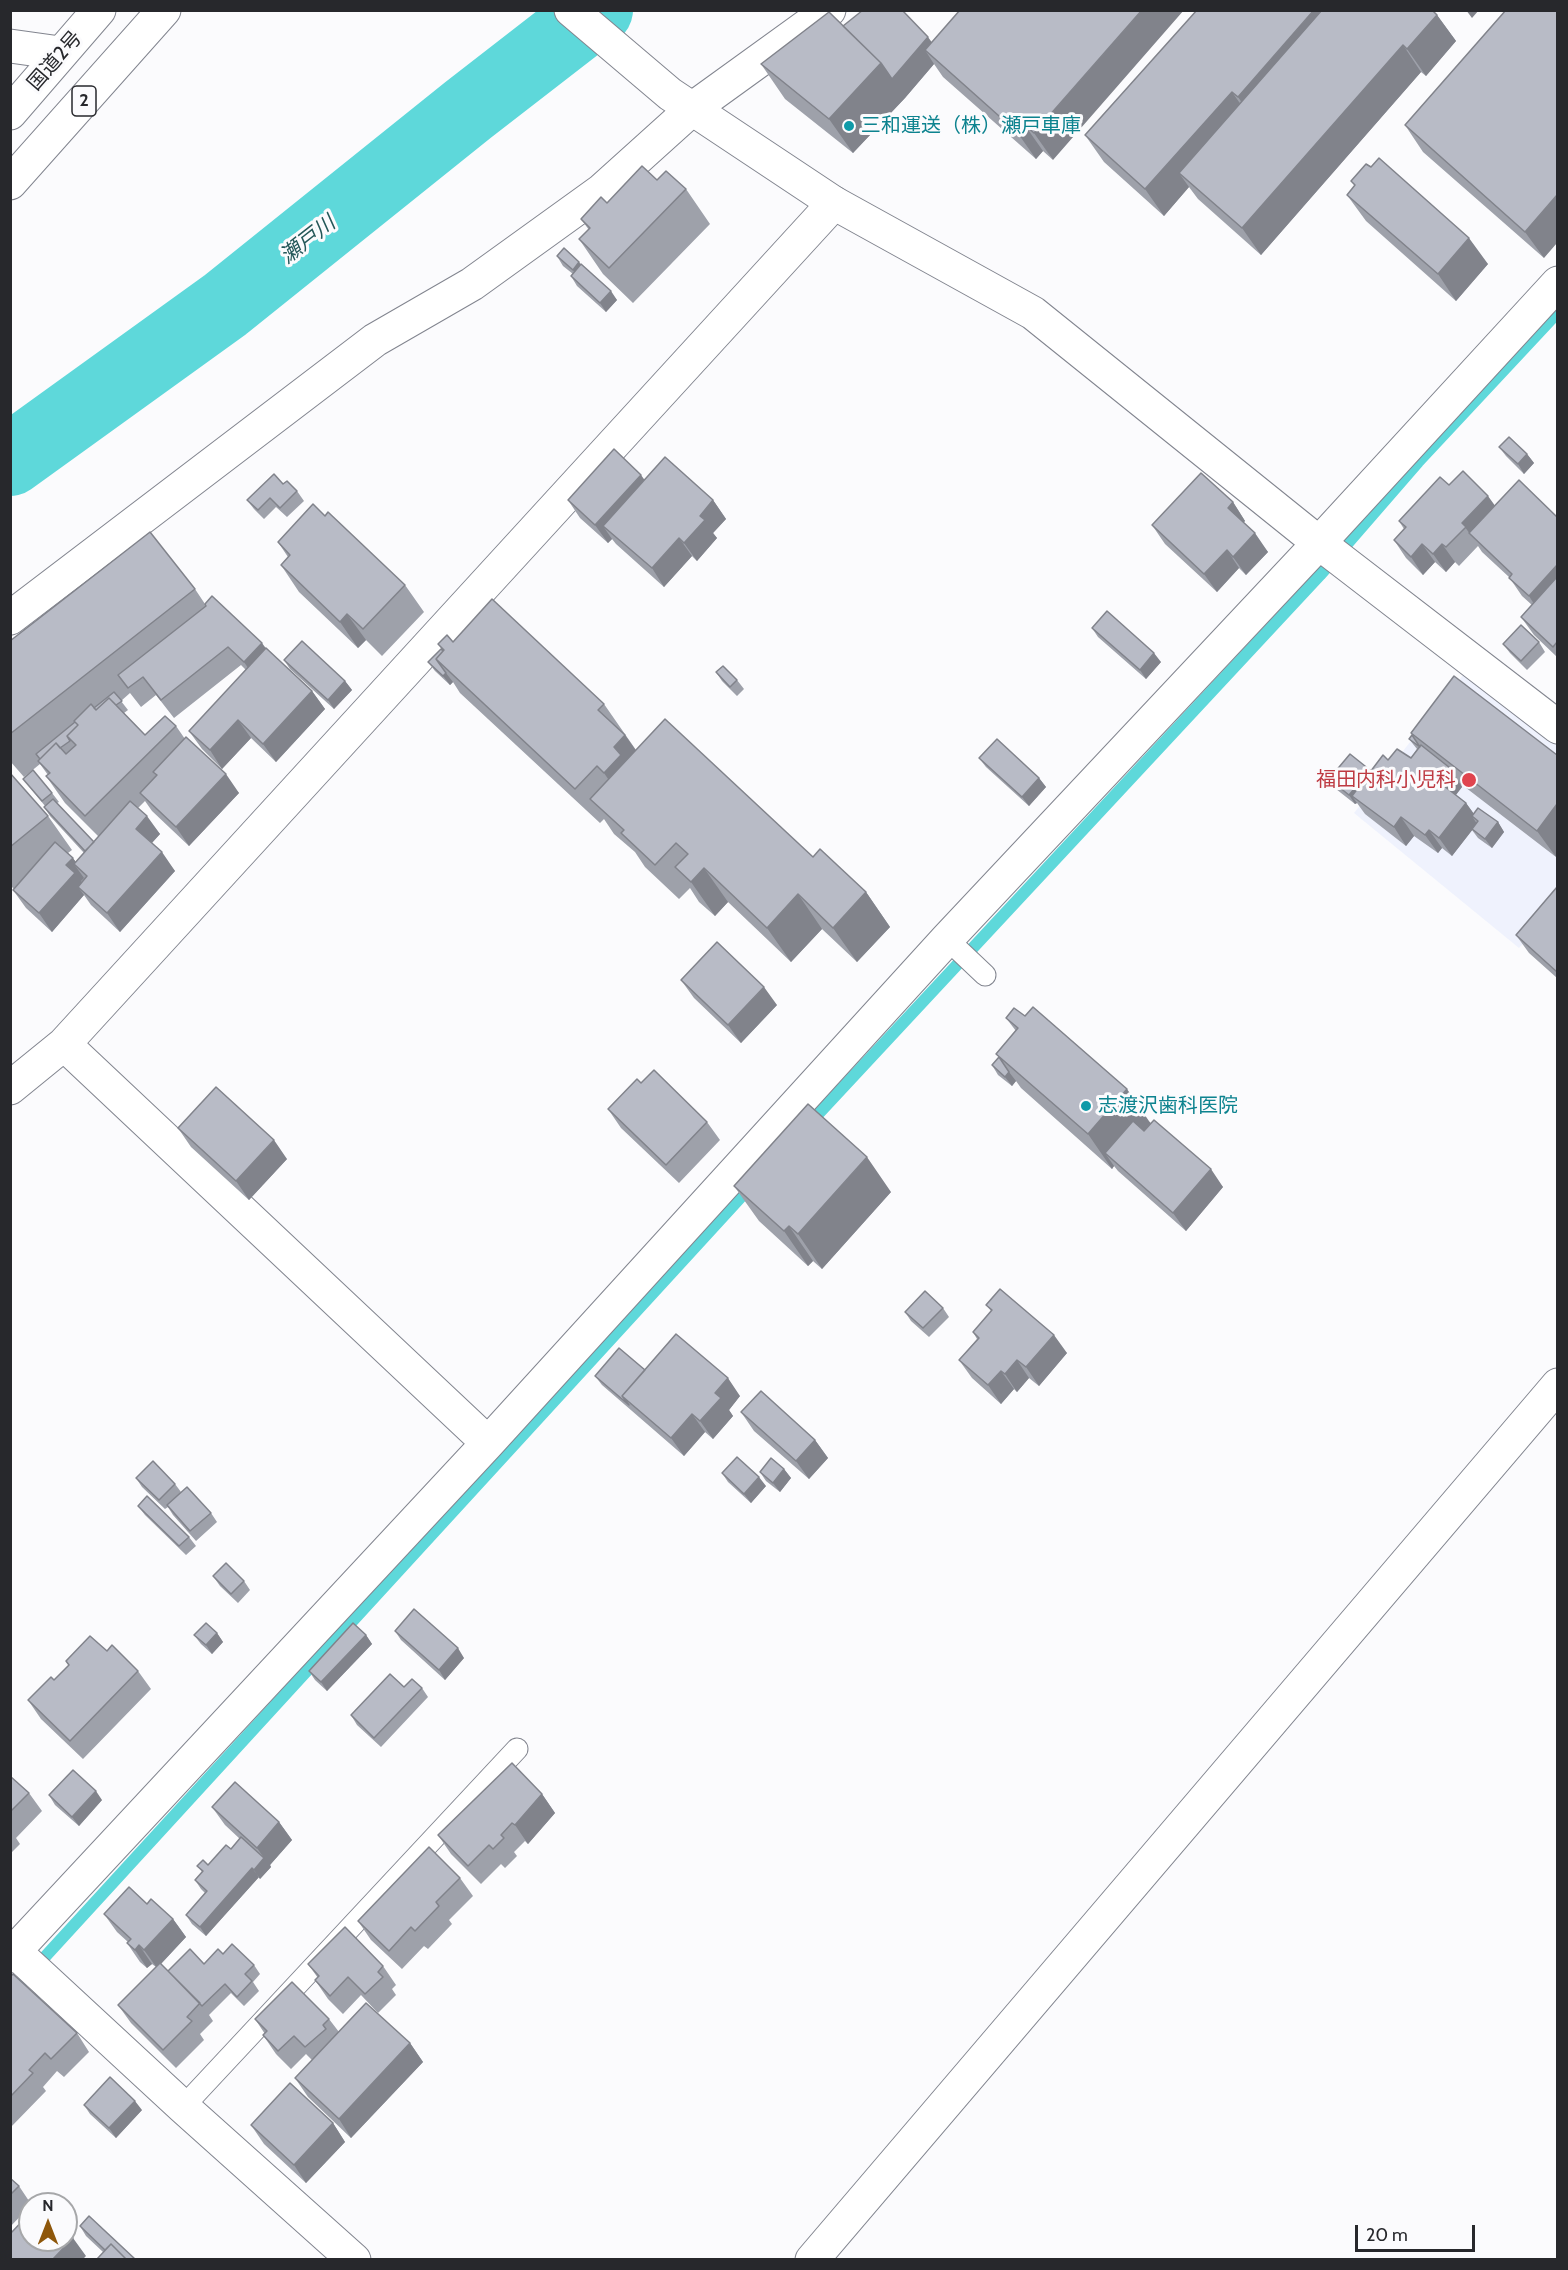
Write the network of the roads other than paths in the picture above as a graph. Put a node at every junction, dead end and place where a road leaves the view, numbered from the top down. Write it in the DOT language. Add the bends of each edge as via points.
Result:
graph roads {
  1 [pos="571,10"];
  2 [pos="829,10"];
  3 [pos="161,14"];
  4 [pos="95,15"];
  5 [pos="10,46"];
  6 [pos="60,53"];
  7 [pos="681,102"];
  8 [pos="10,113"];
  9 [pos="10,183"];
  10 [pos="834,203"];
  11 [pos="1557,284"];
  12 [pos="1332,552"];
  13 [pos="10,618"];
  14 [pos="1557,727"];
  15 [pos="953,944"];
  16 [pos="986,975"];
  17 [pos="63,1044"];
  18 [pos="10,1088"];
  19 [pos="1557,1385"];
  20 [pos="488,1443"];
  21 [pos="517,1749"];
  22 [pos="21,1958"];
  23 [pos="183,2107"];
  24 [pos="354,2259"];
  25 [pos="812,2259"];
  1 -- 7 [label="main road"];
  2 -- 7 [label="main road"];
  3 -- 9 [label="main road, 2"];
  4 -- 6 [label="main road, 国道2号"];
  5 -- 6 [label="main road"];
  6 -- 8 [label="main road, 国道2号"];
  7 -- 10 [label="main road"];
  7 -- 13 [label="main road" via="601,191 472,284 375,340"];
  10 -- 12 [label="main road" via="1033,313"];
  10 -- 17 [label="main road"];
  11 -- 12 [label="main road"];
  12 -- 14 [label="main road"];
  12 -- 15 [label="main road"];
  15 -- 16 [label="lane"];
  15 -- 20 [label="main road"];
  17 -- 18 [label="main road"];
  17 -- 20 [label="main road"];
  19 -- 25 [label="main road"];
  20 -- 22 [label="main road"];
  21 -- 23 [label="lane"];
  22 -- 23 [label="main road"];
  23 -- 24 [label="main road"];
}
